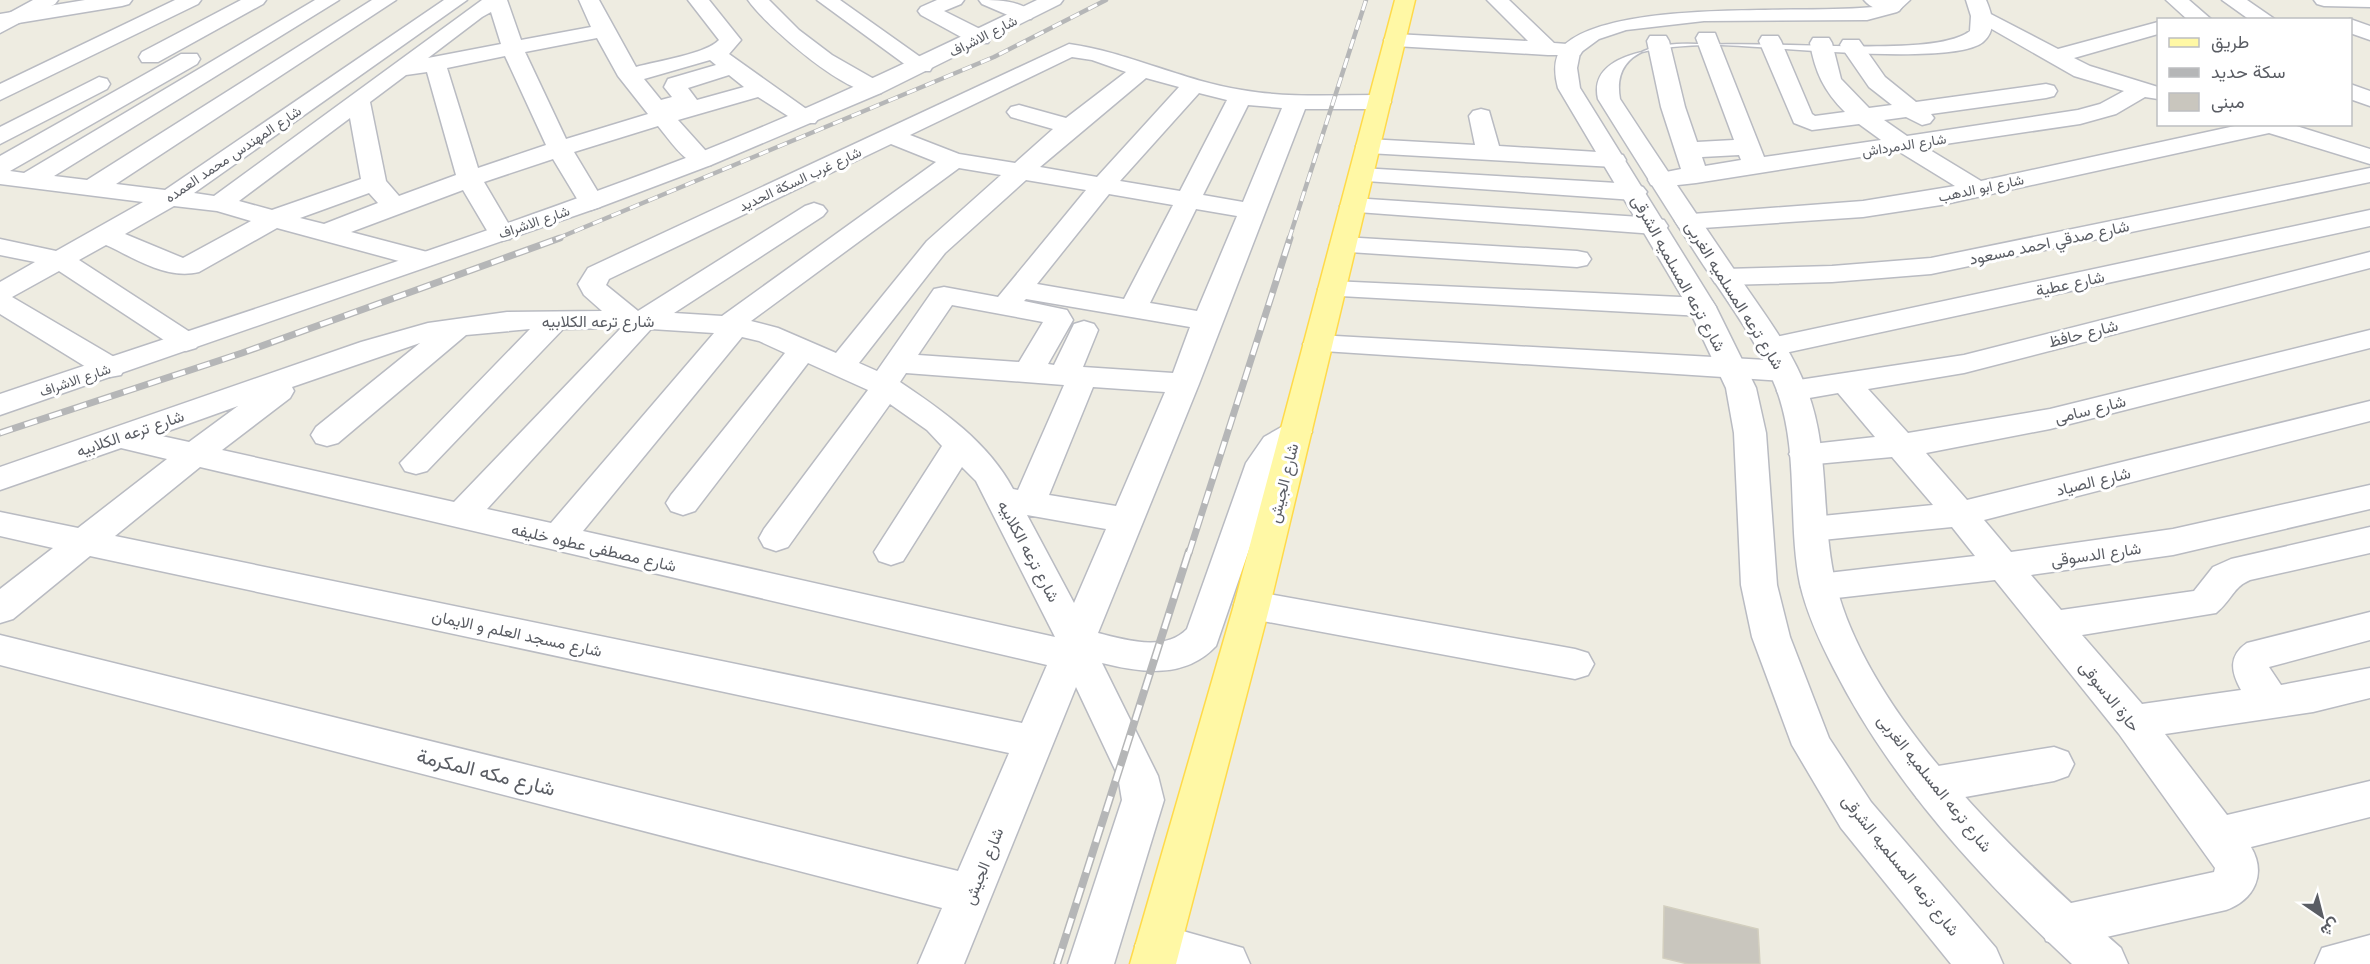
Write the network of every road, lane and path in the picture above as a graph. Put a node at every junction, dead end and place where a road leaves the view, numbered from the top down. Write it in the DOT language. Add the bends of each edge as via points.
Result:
graph roads {
  1 [pos="122,0"];
  2 [pos="143,0"];
  3 [pos="190,0"];
  4 [pos="256,0"];
  5 [pos="292,0"];
  6 [pos="329,0"];
  7 [pos="497,0"];
  8 [pos="589,0"];
  9 [pos="698,0"];
  10 [pos="827,0"];
  11 [pos="954,0"];
  12 [pos="988,0"];
  13 [pos="1053,0"];
  14 [pos="1405,0"];
  15 [pos="1497,0"];
  16 [pos="2176,0"];
  17 [pos="2232,0"];
  18 [pos="2370,1"];
  19 [pos="0,2"];
  20 [pos="2317,2"];
  21 [pos="396,3"];
  22 [pos="458,7"];
  23 [pos="742,9"];
  24 [pos="26,11"];
  25 [pos="1024,15"];
  26 [pos="1896,18"];
  27 [pos="2196,18"];
  28 [pos="2263,18"];
  29 [pos="2339,18"];
  30 [pos="1976,19"];
  31 [pos="2370,19"];
  32 [pos="2352,20"];
  33 [pos="92,25"];
  34 [pos="2352,26"];
  35 [pos="0,27"];
  36 [pos="2157,28"];
  37 [pos="602,31"];
  38 [pos="2370,35"];
  39 [pos="980,38"];
  40 [pos="1707,38"];
  41 [pos="2352,38"];
  42 [pos="1395,40"];
  43 [pos="1770,40"];
  44 [pos="1658,41"];
  45 [pos="1836,44"];
  46 [pos="511,49"];
  47 [pos="1560,50"];
  48 [pos="2057,56"];
  49 [pos="723,60"];
  50 [pos="435,63"];
  51 [pos="673,63"];
  52 [pos="922,66"];
  53 [pos="399,70"];
  54 [pos="1142,70"];
  55 [pos="629,76"];
  56 [pos="688,80"];
  57 [pos="2370,82"];
  58 [pos="2352,84"];
  59 [pos="1193,86"];
  60 [pos="873,88"];
  61 [pos="761,89"];
  62 [pos="2046,91"];
  63 [pos="2150,92"];
  64 [pos="0,93"];
  65 [pos="2352,93"];
  66 [pos="1240,97"];
  67 [pos="2370,99"];
  68 [pos="358,101"];
  69 [pos="1296,102"];
  70 [pos="1380,102"];
  71 [pos="1912,111"];
  72 [pos="1019,112"];
  73 [pos="658,113"];
  74 [pos="1481,116"];
  75 [pos="1866,117"];
  76 [pos="807,118"];
  77 [pos="2263,126"];
  78 [pos="2270,126"];
  79 [pos="1070,127"];
  80 [pos="892,136"];
  81 [pos="0,137"];
  82 [pos="1947,138"];
  83 [pos="1908,145"];
  84 [pos="558,149"];
  85 [pos="1687,150"];
  86 [pos="1489,154"];
  87 [pos="1752,157"];
  88 [pos="702,160"];
  89 [pos="954,160"];
  90 [pos="1614,160"];
  91 [pos="2369,160"];
  92 [pos="0,166"];
  93 [pos="1019,171"];
  94 [pos="1361,176"];
  95 [pos="1696,176"];
  96 [pos="0,177"];
  97 [pos="469,178"];
  98 [pos="28,181"];
  99 [pos="374,183"];
  100 [pos="1103,185"];
  101 [pos="1647,186"];
  102 [pos="92,188"];
  103 [pos="1978,190"];
  104 [pos="170,198"];
  105 [pos="1189,200"];
  106 [pos="591,202"];
  107 [pos="219,204"];
  108 [pos="394,205"];
  109 [pos="814,211"];
  110 [pos="1252,211"];
  111 [pos="2370,218"];
  112 [pos="273,219"];
  113 [pos="1688,221"];
  114 [pos="1655,226"];
  115 [pos="325,233"];
  116 [pos="501,233"];
  117 [pos="106,235"];
  118 [pos="1343,245"];
  119 [pos="0,247"];
  120 [pos="421,259"];
  121 [pos="61,260"];
  122 [pos="1577,260"];
  123 [pos="2370,260"];
  124 [pos="1725,277"];
  125 [pos="969,280"];
  126 [pos="1332,289"];
  127 [pos="0,293"];
  128 [pos="1012,298"];
  129 [pos="0,302"];
  130 [pos="1702,307"];
  131 [pos="1133,309"];
  132 [pos="29,319"];
  133 [pos="555,320"];
  134 [pos="636,320"];
  135 [pos="1207,321"];
  136 [pos="732,326"];
  137 [pos="458,327"];
  138 [pos="1084,330"];
  139 [pos="0,334"];
  140 [pos="2370,339"];
  141 [pos="186,342"];
  142 [pos="1318,344"];
  143 [pos="803,349"];
  144 [pos="841,366"];
  145 [pos="110,368"];
  146 [pos="1731,369"];
  147 [pos="1782,370"];
  148 [pos="307,371"];
  149 [pos="1028,373"];
  150 [pos="1073,376"];
  151 [pos="889,378"];
  152 [pos="1184,384"];
  153 [pos="1847,384"];
  154 [pos="0,405"];
  155 [pos="2370,411"];
  156 [pos="1296,432"];
  157 [pos="327,435"];
  158 [pos="119,437"];
  159 [pos="959,445"];
  160 [pos="1900,445"];
  161 [pos="1805,454"];
  162 [pos="193,455"];
  163 [pos="416,463"];
  164 [pos="0,479"];
  165 [pos="2370,497"];
  166 [pos="1015,501"];
  167 [pos="683,503"];
  168 [pos="1960,514"];
  169 [pos="461,516"];
  170 [pos="1126,520"];
  171 [pos="0,524"];
  172 [pos="1812,529"];
  173 [pos="558,538"];
  174 [pos="776,538"];
  175 [pos="2370,540"];
  176 [pos="85,541"];
  177 [pos="891,552"];
  178 [pos="2003,567"];
  179 [pos="1819,587"];
  180 [pos="1252,605"];
  181 [pos="0,609"];
  182 [pos="2052,625"];
  183 [pos="2370,626"];
  184 [pos="1072,648"];
  185 [pos="0,650"];
  186 [pos="1575,664"];
  187 [pos="2370,683"];
  188 [pos="2273,702"];
  189 [pos="2133,722"];
  190 [pos="1034,742"];
  191 [pos="2054,764"];
  192 [pos="1932,785"];
  193 [pos="2370,799"];
  194 [pos="2219,836"];
  195 [pos="972,895"];
  196 [pos="2062,926"];
  197 [pos="1156,955"];
  198 [pos="2370,957"];
  199 [pos="941,964"];
  200 [pos="1091,964"];
  201 [pos="1227,964"];
  202 [pos="1980,964"];
  203 [pos="2105,964"];
  204 [pos="2338,964"];
  1 -- 24 [label="street"];
  2 -- 33 [label="street"];
  3 -- 64 [label="street"];
  4 -- 81 [label="street"];
  5 -- 92 [label="street"];
  6 -- 98 [label="street"];
  7 -- 22 [label="street"];
  7 -- 46 [label="street"];
  8 -- 37 [label="street"];
  9 -- 23 [label="street"];
  10 -- 52 [label="street"];
  11 -- 39 [label="street" via="928,11"];
  12 -- 25 [label="street"];
  13 -- 25 [label="street, شارع الاشراف"];
  14 -- 42 [label="main road, شارع الجيش"];
  15 -- 47 [label="street"];
  16 -- 27 [label="street"];
  17 -- 28 [label="street"];
  18 -- 20 [label="street"];
  19 -- 24 [label="street"];
  20 -- 29 [label="street"];
  21 -- 22 [label="street"];
  21 -- 102 [label="street"];
  22 -- 53 [label="street"];
  22 -- 104 [label="street, شارع المهندس محمد العمده"];
  23 -- 49 [label="street"];
  23 -- 60 [label="street" via="792,34 824,60"];
  24 -- 35 [label="street"];
  25 -- 39 [label="street, شارع الاشراف"];
  26 -- 30 [label="street, شارع ترعه المسلميه الغربى" via="1935,47"];
  26 -- 45 [label="street, شارع ترعه المسلميه الغربى"];
  26 -- 47 [label="street" via="1868,14 1656,18 1601,31"];
  30 -- 48 [label="street"];
  31 -- 32 [label="street"];
  34 -- 38 [label="street"];
  36 -- 48 [label="street"];
  37 -- 46 [label="street"];
  37 -- 55 [label="street"];
  38 -- 41 [label="street"];
  39 -- 52 [label="street, شارع الاشراف"];
  40 -- 43 [label="street, شارع ترعه المسلميه الغربى"];
  40 -- 44 [label="street, شارع ترعه المسلميه الغربى"];
  40 -- 87 [label="street"];
  42 -- 47 [label="street"];
  42 -- 70 [label="main road, شارع الجيش"];
  43 -- 45 [label="street, شارع ترعه المسلميه الغربى"];
  43 -- 75 [label="street" via="1802,118 1808,122"];
  44 -- 85 [label="street"];
  44 -- 101 [label="street, شارع ترعه المسلميه الغربى" via="1622,55 1609,72 1606,90"];
  45 -- 71 [label="street"];
  45 -- 75 [label="street" via="1831,81"];
  46 -- 50 [label="street"];
  46 -- 84 [label="street"];
  47 -- 90 [label="street, شارع ترعه المسلميه الشرقى" via="1566,62 1569,88"];
  48 -- 63 [label="street" via="2088,74"];
  49 -- 51 [label="street"];
  49 -- 56 [label="street"];
  49 -- 61 [label="street"];
  50 -- 53 [label="street"];
  50 -- 97 [label="street"];
  51 -- 55 [label="street"];
  51 -- 56 [label="street"];
  52 -- 60 [label="street, شارع الاشراف"];
  53 -- 68 [label="street"];
  54 -- 59 [label="street, شارع غرب السكة الحديد"];
  54 -- 79 [label="street"];
  54 -- 80 [label="street, شارع غرب السكة الحديد" via="1085,51 1069,50"];
  55 -- 73 [label="street"];
  56 -- 73 [label="street" via="675,86 685,101"];
  57 -- 58 [label="street"];
  59 -- 66 [label="street, شارع غرب السكة الحديد"];
  59 -- 100 [label="street"];
  60 -- 76 [label="street, شارع الاشراف"];
  61 -- 73 [label="street"];
  61 -- 76 [label="street"];
  62 -- 71 [label="street"];
  63 -- 82 [label="street, شارع الدمرداش" via="2095,113"];
  65 -- 67 [label="street"];
  66 -- 69 [label="street, شارع غرب السكة الحديد"];
  66 -- 105 [label="street"];
  68 -- 99 [label="street"];
  68 -- 107 [label="street"];
  69 -- 70 [label="street, شارع غرب السكة الحديد"];
  69 -- 110 [label="street, شارع الجيش"];
  70 -- 94 [label="main road, شارع الجيش"];
  71 -- 75 [label="street"];
  71 -- 82 [label="street"];
  72 -- 79 [label="street"];
  73 -- 84 [label="street"];
  73 -- 88 [label="street"];
  74 -- 86 [label="street"];
  75 -- 83 [label="street"];
  76 -- 88 [label="street, شارع الاشراف"];
  77 -- 103 [label="street, شارع ابو الدهب"];
  78 -- 91 [label="street"];
  79 -- 93 [label="street"];
  80 -- 89 [label="street"];
  80 -- 134 [label="street, شارع غرب السكة الحديد" via="598,274 594,289"];
  82 -- 83 [label="street, شارع الدمرداش"];
  83 -- 87 [label="street, شارع الدمرداش"];
  83 -- 103 [label="street"];
  84 -- 97 [label="street"];
  84 -- 106 [label="street"];
  85 -- 87 [label="street"];
  85 -- 95 [label="street"];
  86 -- 90 [label="street"];
  86 -- 94 [label="street"];
  87 -- 95 [label="street, شارع الدمرداش"];
  88 -- 106 [label="street, شارع الاشراف"];
  89 -- 93 [label="street"];
  89 -- 136 [label="street"];
  90 -- 101 [label="street, شارع ترعه المسلميه الشرقى"];
  91 -- 124 [label="street, شارع صدقي احمد مسعود" via="1931,266"];
  93 -- 100 [label="street"];
  93 -- 144 [label="street" via="936,247"];
  94 -- 101 [label="street, شارع الدمرداش"];
  94 -- 114 [label="street"];
  94 -- 118 [label="main road, شارع الجيش"];
  95 -- 101 [label="street, شارع الدمرداش"];
  96 -- 98 [label="street"];
  97 -- 108 [label="street"];
  97 -- 116 [label="street"];
  98 -- 102 [label="street"];
  99 -- 108 [label="street"];
  99 -- 112 [label="street"];
  100 -- 105 [label="street"];
  100 -- 128 [label="street"];
  101 -- 113 [label="street, شارع ترعه المسلميه الغربى"];
  101 -- 114 [label="street, شارع ترعه المسلميه الشرقى"];
  102 -- 104 [label="street"];
  103 -- 113 [label="street, شارع ابو الدهب" via="1863,208"];
  104 -- 107 [label="street"];
  104 -- 117 [label="street, شارع المهندس محمد العمده"];
  105 -- 110 [label="street"];
  105 -- 131 [label="street"];
  106 -- 116 [label="street, شارع الاشراف"];
  107 -- 112 [label="street"];
  108 -- 115 [label="street"];
  109 -- 134 [label="street"];
  110 -- 135 [label="street, شارع الجيش"];
  111 -- 147 [label="street, شارع عطية"];
  112 -- 115 [label="street"];
  112 -- 117 [label="street" via="197,262 178,267"];
  113 -- 124 [label="street, شارع ترعه المسلميه الغربى"];
  114 -- 130 [label="street, شارع ترعه المسلميه الشرقى"];
  115 -- 120 [label="street"];
  116 -- 120 [label="street, شارع الاشراف"];
  117 -- 121 [label="street, شارع المهندس محمد العمده"];
  118 -- 122 [label="street"];
  118 -- 126 [label="main road, شارع الجيش"];
  119 -- 121 [label="street"];
  120 -- 141 [label="street, شارع الاشراف"];
  121 -- 127 [label="street, شارع المهندس محمد العمده"];
  121 -- 141 [label="street"];
  123 -- 153 [label="street, شارع حافظ" via="1964,364"];
  124 -- 147 [label="street, شارع ترعه المسلميه الغربى"];
  125 -- 128 [label="street"];
  126 -- 130 [label="street"];
  126 -- 142 [label="main road, شارع الجيش"];
  128 -- 131 [label="street"];
  128 -- 149 [label="street" via="1058,318"];
  128 -- 151 [label="street" via="944,295"];
  129 -- 132 [label="street"];
  130 -- 146 [label="street, شارع ترعه المسلميه الشرقى"];
  131 -- 135 [label="street"];
  132 -- 139 [label="street"];
  132 -- 145 [label="street"];
  133 -- 134 [label="street, شارع ترعه الكلابيه"];
  133 -- 137 [label="street, شارع ترعه الكلابيه"];
  133 -- 163 [label="street"];
  134 -- 136 [label="street, شارع ترعه الكلابيه"];
  134 -- 169 [label="street"];
  135 -- 152 [label="street, شارع الجيش"];
  136 -- 143 [label="street, شارع ترعه الكلابيه" via="768,334"];
  136 -- 173 [label="street"];
  137 -- 148 [label="street, شارع ترعه الكلابيه" via="371,348"];
  137 -- 157 [label="street"];
  138 -- 150 [label="street"];
  140 -- 160 [label="street, شارع سامى" via="2050,419"];
  141 -- 145 [label="street, شارع الاشراف"];
  142 -- 146 [label="street"];
  142 -- 156 [label="main road, شارع الجيش"];
  143 -- 144 [label="street, شارع ترعه الكلابيه"];
  143 -- 167 [label="street"];
  144 -- 151 [label="street, شارع ترعه الكلابيه"];
  145 -- 154 [label="street, شارع الاشراف"];
  146 -- 147 [label="street"];
  146 -- 202 [label="street, شارع ترعه المسلميه الشرقى" via="1741,388 1750,433 1759,585 1771,637 1812,745 1856,815"];
  147 -- 153 [label="street, شارع حافظ"];
  147 -- 161 [label="street, شارع ترعه المسلميه الغربى" via="1801,419"];
  148 -- 158 [label="street, شارع ترعه الكلابيه"];
  148 -- 162 [label="street"];
  149 -- 150 [label="street"];
  149 -- 151 [label="street"];
  150 -- 152 [label="street"];
  150 -- 166 [label="street"];
  151 -- 159 [label="street, شارع ترعه الكلابيه"];
  151 -- 174 [label="street"];
  152 -- 170 [label="street, شارع الجيش"];
  153 -- 160 [label="street, حارة الدسوقى"];
  155 -- 168 [label="street, شارع الصياد"];
  156 -- 180 [label="main road, شارع الجيش"];
  156 -- 184 [label="street, شارع مصطفى عطوه خليفه" via="1275,445 1262,464 1214,610 1203,636 1189,650 1158,657"];
  158 -- 162 [label="street, شارع مصطفى عطوه خليفه"];
  158 -- 164 [label="street, شارع ترعه الكلابيه"];
  159 -- 166 [label="street, شارع ترعه الكلابيه"];
  159 -- 177 [label="street"];
  160 -- 161 [label="street, شارع سامى"];
  160 -- 168 [label="street, حارة الدسوقى"];
  161 -- 172 [label="street, شارع ترعه المسلميه الغربى"];
  162 -- 169 [label="street, شارع مصطفى عطوه خليفه"];
  162 -- 176 [label="street"];
  165 -- 178 [label="street, شارع الدسوقى" via="2173,542"];
  166 -- 170 [label="street"];
  166 -- 184 [label="street, شارع ترعه الكلابيه"];
  168 -- 172 [label="street, شارع الصياد"];
  168 -- 178 [label="street, حارة الدسوقى"];
  169 -- 173 [label="street, شارع مصطفى عطوه خليفه"];
  170 -- 184 [label="street, شارع الجيش"];
  171 -- 176 [label="street, شارع مسجد العلم و الايمان"];
  172 -- 179 [label="street, شارع ترعه المسلميه الغربى"];
  173 -- 184 [label="street, شارع مصطفى عطوه خليفه"];
  175 -- 182 [label="street" via="2227,574 2217,585 2216,593 2203,603"];
  176 -- 181 [label="street"];
  176 -- 190 [label="street, شارع مسجد العلم و الايمان"];
  178 -- 179 [label="street, شارع الدسوقى"];
  178 -- 182 [label="street, حارة الدسوقى"];
  179 -- 192 [label="street, شارع ترعه المسلميه الغربى" via="1836,640 1867,697"];
  180 -- 186 [label="street"];
  180 -- 197 [label="main road, شارع الجيش"];
  182 -- 189 [label="street, حارة الدسوقى"];
  183 -- 188 [label="street" via="2260,652 2253,657 2248,663 2249,670"];
  184 -- 190 [label="street, شارع الجيش"];
  184 -- 200 [label="street" via="1090,675 1126,748 1143,800"];
  185 -- 195 [label="street, شارع مكه المكرمة"];
  187 -- 188 [label="street"];
  188 -- 189 [label="street"];
  189 -- 194 [label="street, حارة الدسوقى"];
  190 -- 195 [label="street, شارع الجيش"];
  191 -- 192 [label="street"];
  192 -- 196 [label="street, شارع ترعه المسلميه الغربى" via="2004,868"];
  193 -- 194 [label="street"];
  194 -- 196 [label="street, حارة الدسوقى" via="2237,863 2236,879 2226,890"];
  195 -- 199 [label="street, شارع الجيش"];
  196 -- 203 [label="street, شارع ترعه المسلميه الغربى"];
  197 -- 201 [label="street"];
  198 -- 204 [label="street"];
}
